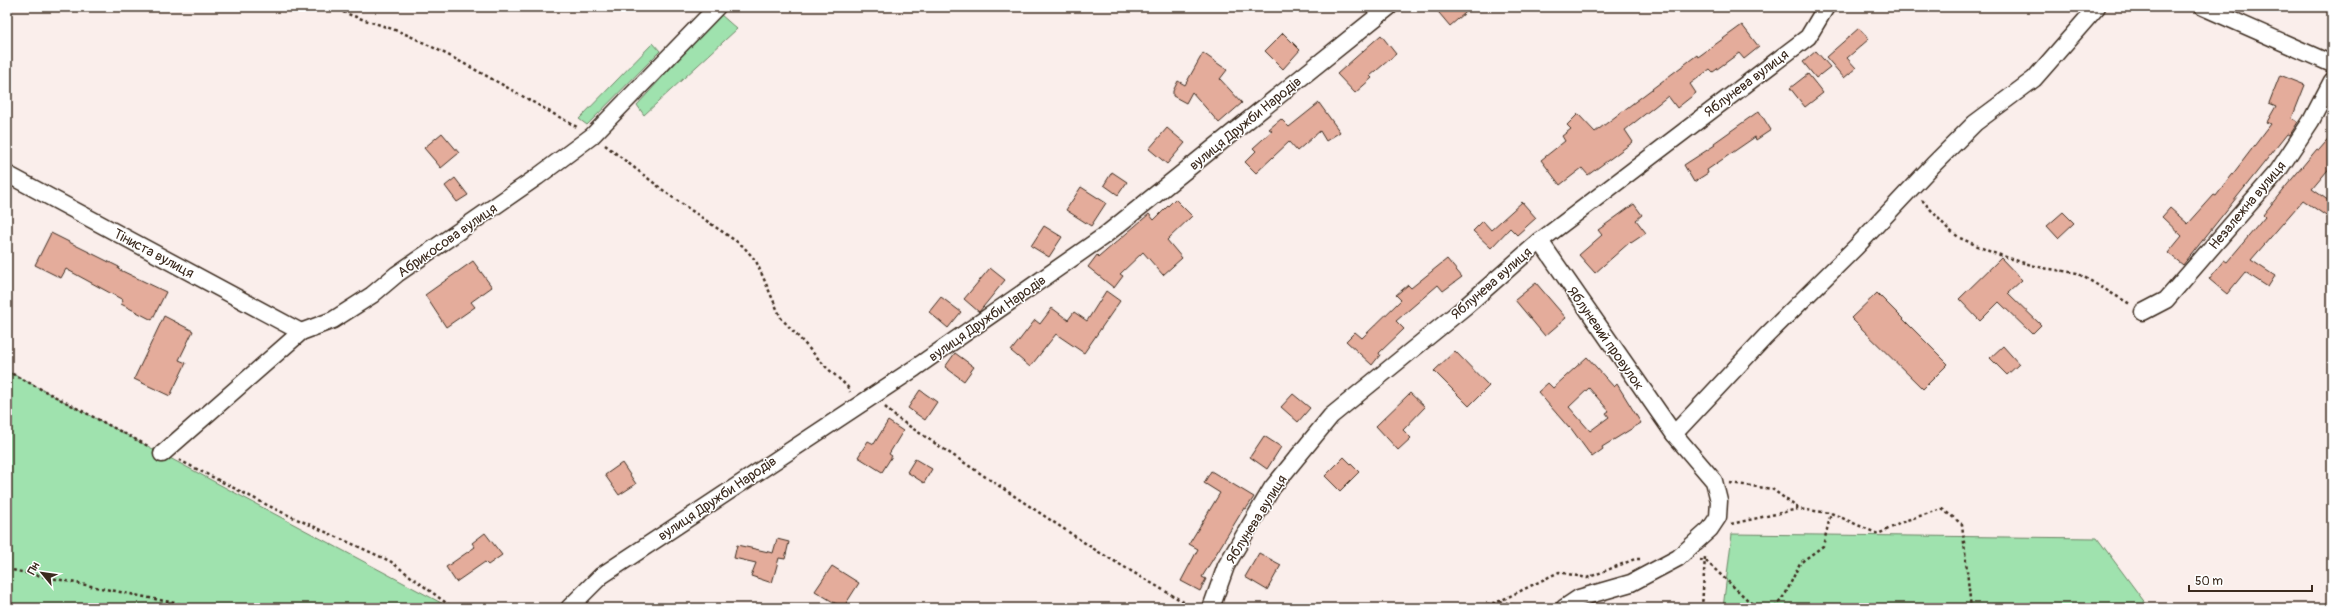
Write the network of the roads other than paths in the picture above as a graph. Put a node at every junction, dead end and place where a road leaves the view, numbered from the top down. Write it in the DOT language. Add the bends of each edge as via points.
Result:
graph roads {
  1 [pos="717,7"];
  2 [pos="1389,7"];
  3 [pos="1826,7"];
  4 [pos="2097,7"];
  5 [pos="2203,7"];
  6 [pos="2332,64"];
  7 [pos="2332,81"];
  8 [pos="7,174"];
  9 [pos="1540,241"];
  10 [pos="2143,312"];
  11 [pos="301,332"];
  12 [pos="1674,434"];
  13 [pos="162,454"];
  14 [pos="569,608"];
  15 [pos="1211,608"];
  16 [pos="1564,608"];
  1 -- 11 [label="street, Абрикосова вулиця" via="592,136 538,177 396,274 372,295 333,320"];
  2 -- 14 [label="street, вулиця Дружби Народів" via="1104,236 872,396 601,576"];
  3 -- 9 [label="street, Яблунева вулиця" via="1808,37"];
  4 -- 12 [label="street" via="2034,79 1975,123 1765,337"];
  5 -- 6 [label="street"];
  7 -- 10 [label="street, Незалежна вулиця" via="2311,121 2278,170 2166,300"];
  8 -- 11 [label="street, Тіниста вулиця"];
  9 -- 12 [label="street, Яблуневий провулок"];
  9 -- 15 [label="street, Яблунева вулиця" via="1466,306 1331,416 1272,488 1226,566"];
  11 -- 13 [label="street, Абрикосова вулиця"];
  12 -- 16 [label="street, Яблуневий провулок" via="1714,481 1719,501 1718,517 1710,529 1678,558 1632,583 1579,598"];
}
